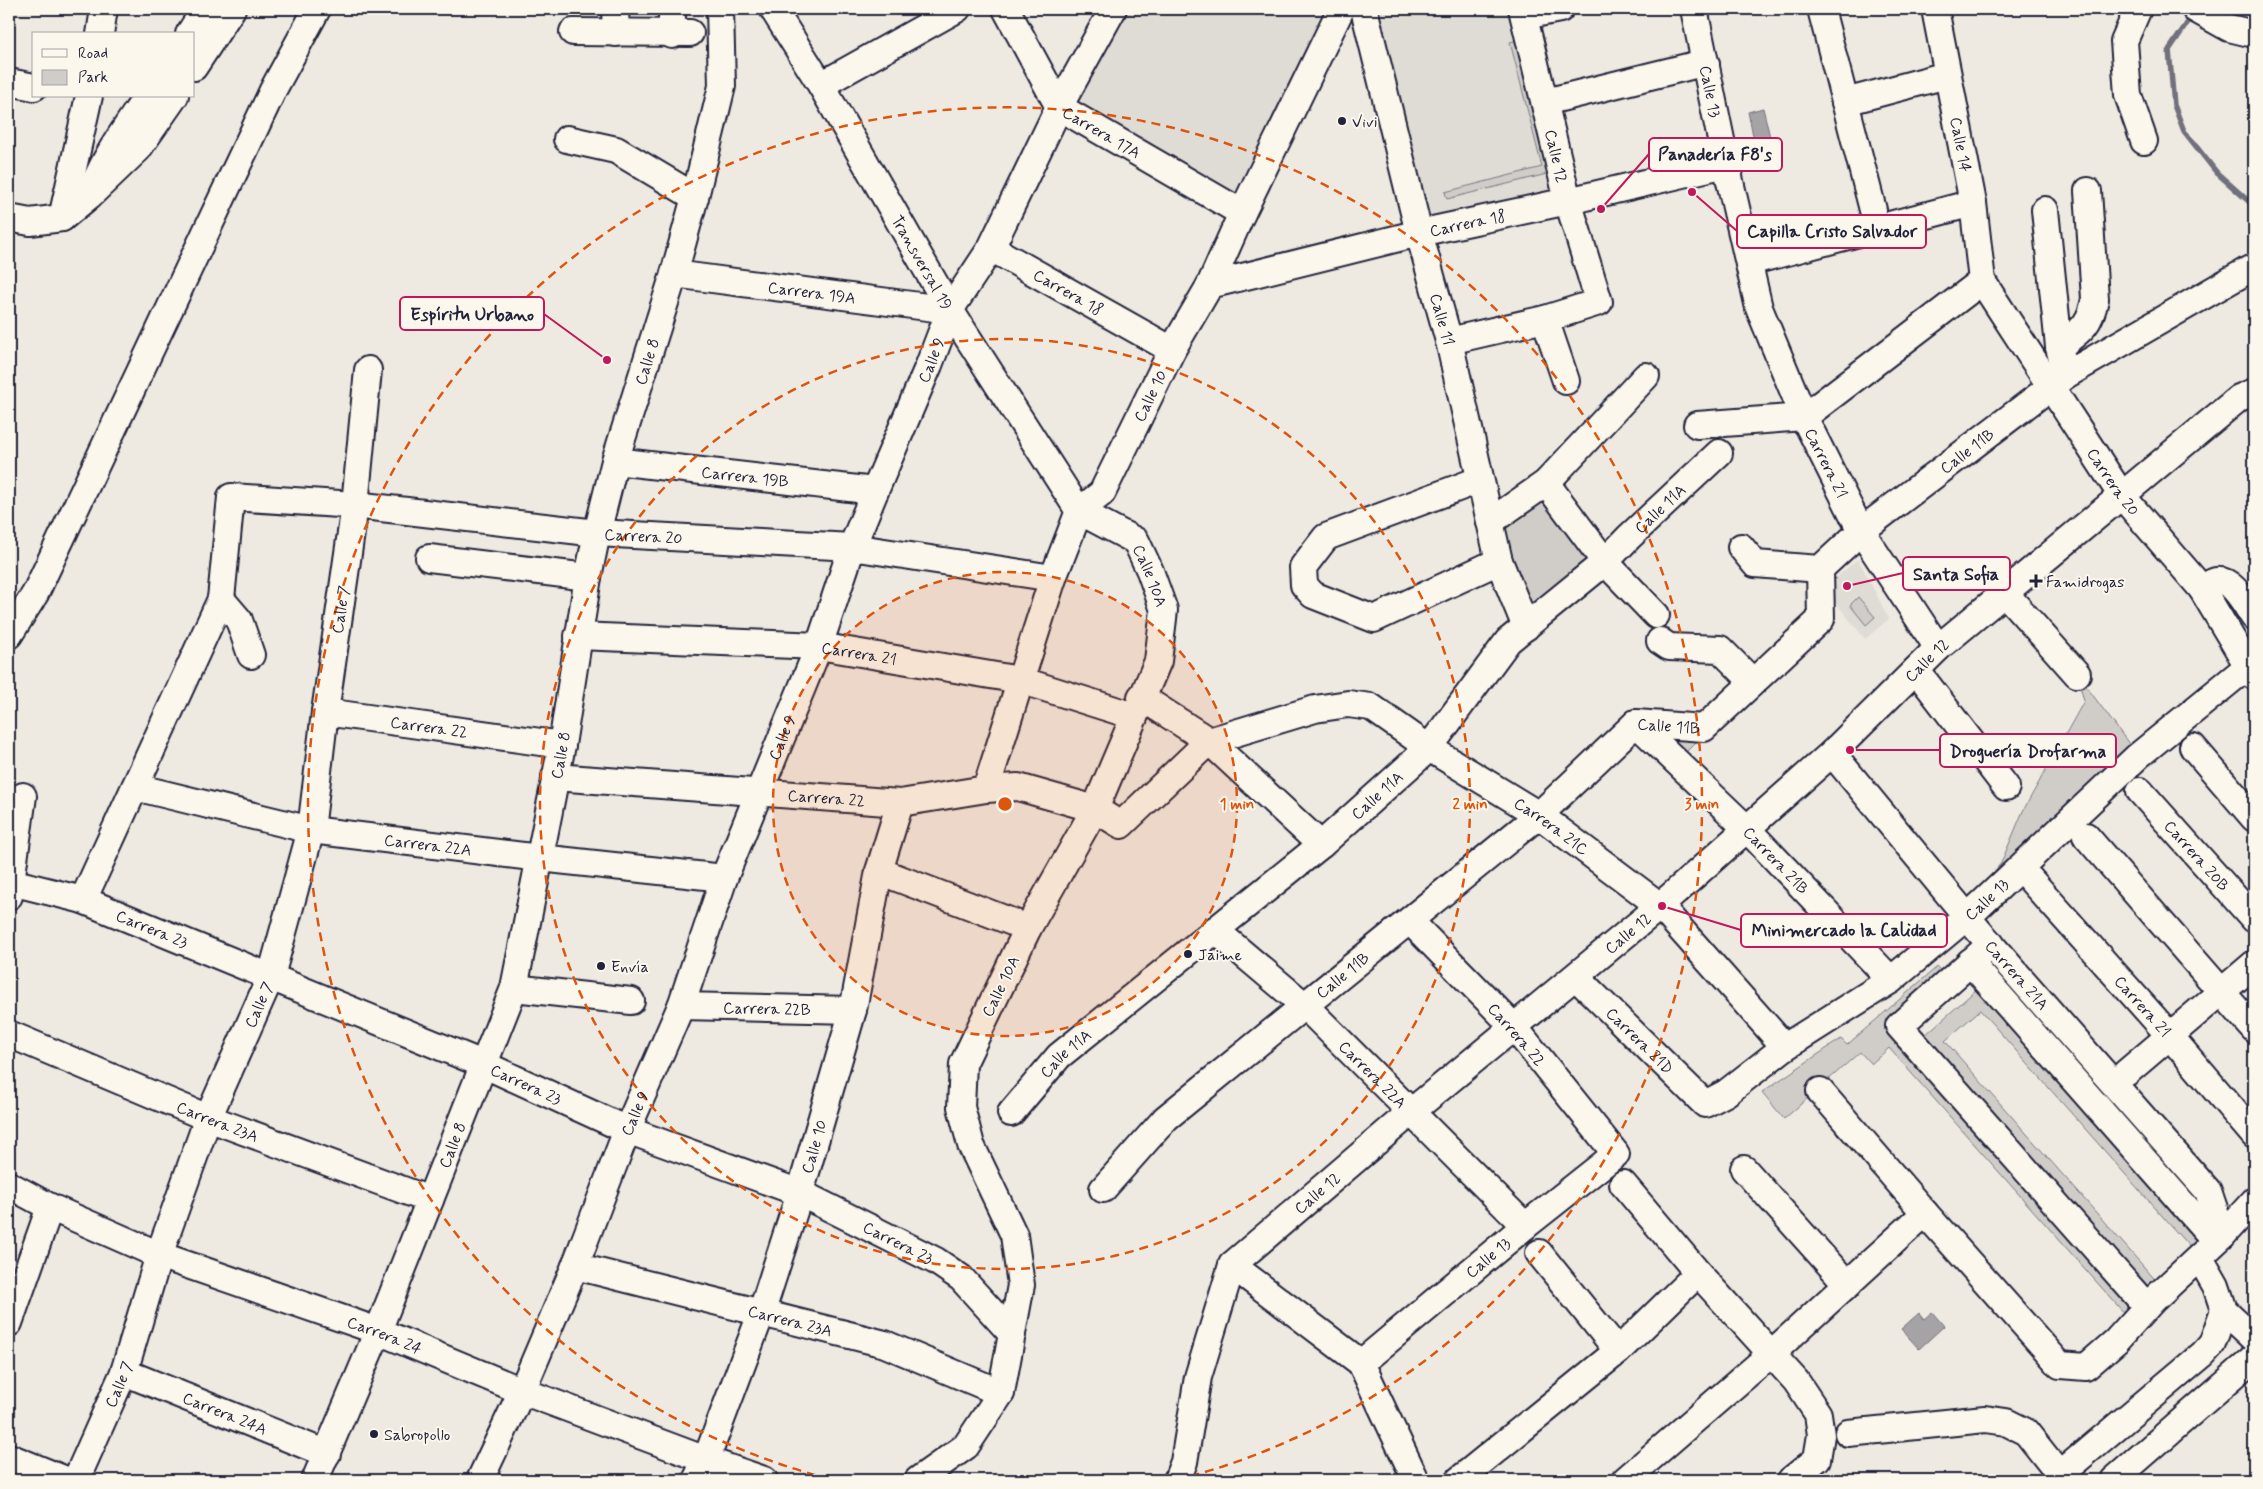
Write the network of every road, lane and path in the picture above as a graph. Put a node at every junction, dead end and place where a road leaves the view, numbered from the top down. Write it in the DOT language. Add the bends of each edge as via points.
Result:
graph roads {
  1 [pos="104,9"];
  2 [pos="187,9"];
  3 [pos="205,9"];
  4 [pos="232,9"];
  5 [pos="317,9"];
  6 [pos="672,9"];
  7 [pos="720,9"];
  8 [pos="773,9"];
  9 [pos="957,9"];
  10 [pos="1006,9"];
  11 [pos="1113,9"];
  12 [pos="1341,9"];
  13 [pos="1364,9"];
  14 [pos="1560,9"];
  15 [pos="1821,9"];
  16 [pos="1935,9"];
  17 [pos="2138,9"];
  18 [pos="2195,9"];
  19 [pos="1699,10"];
  20 [pos="1523,12"];
  21 [pos="615,21"];
  22 [pos="100,32"];
  23 [pos="177,32"];
  24 [pos="190,32"];
  25 [pos="573,32"];
  26 [pos="2254,34"];
  27 [pos="1706,64"];
  28 [pos="195,65"];
  29 [pos="1948,76"];
  30 [pos="9,82"];
  31 [pos="821,85"];
  32 [pos="32,87"];
  33 [pos="86,98"];
  34 [pos="174,98"];
  35 [pos="144,100"];
  36 [pos="1545,102"];
  37 [pos="1845,102"];
  38 [pos="1059,107"];
  39 [pos="567,139"];
  40 [pos="2144,141"];
  41 [pos="1726,164"];
  42 [pos="2088,191"];
  43 [pos="89,196"];
  44 [pos="695,196"];
  45 [pos="1568,201"];
  46 [pos="1973,203"];
  47 [pos="1873,210"];
  48 [pos="2045,210"];
  49 [pos="1242,213"];
  50 [pos="9,218"];
  51 [pos="62,218"];
  52 [pos="1418,233"];
  53 [pos="991,248"];
  54 [pos="1750,262"];
  55 [pos="2250,269"];
  56 [pos="674,274"];
  57 [pos="1982,281"];
  58 [pos="1210,285"];
  59 [pos="950,310"];
  60 [pos="1545,319"];
  61 [pos="1449,341"];
  62 [pos="2059,347"];
  63 [pos="1172,350"];
  64 [pos="368,370"];
  65 [pos="1646,376"];
  66 [pos="1566,381"];
  67 [pos="2059,382"];
  68 [pos="2254,392"];
  69 [pos="1804,418"];
  70 [pos="1697,425"];
  71 [pos="1719,453"];
  72 [pos="615,461"];
  73 [pos="1480,480"];
  74 [pos="1546,483"];
  75 [pos="875,491"];
  76 [pos="2122,496"];
  77 [pos="355,506"];
  78 [pos="1079,511"];
  79 [pos="1490,522"];
  80 [pos="1861,531"];
  81 [pos="597,533"];
  82 [pos="852,547"];
  83 [pos="1741,547"];
  84 [pos="429,558"];
  85 [pos="1500,561"];
  86 [pos="1606,562"];
  87 [pos="1820,569"];
  88 [pos="588,577"];
  89 [pos="1053,578"];
  90 [pos="2202,589"];
  91 [pos="2004,592"];
  92 [pos="221,599"];
  93 [pos="1656,615"];
  94 [pos="2254,617"];
  95 [pos="1526,627"];
  96 [pos="9,635"];
  97 [pos="578,636"];
  98 [pos="1660,641"];
  99 [pos="819,646"];
  100 [pos="1938,648"];
  101 [pos="251,655"];
  102 [pos="1916,670"];
  103 [pos="2251,672"];
  104 [pos="2077,674"];
  105 [pos="1020,680"];
  106 [pos="1753,682"];
  107 [pos="1137,706"];
  108 [pos="325,712"];
  109 [pos="1636,723"];
  110 [pos="1209,741"];
  111 [pos="562,745"];
  112 [pos="2193,747"];
  113 [pos="1429,748"];
  114 [pos="1832,753"];
  115 [pos="555,777"];
  116 [pos="135,787"];
  117 [pos="2006,787"];
  118 [pos="986,789"];
  119 [pos="761,791"];
  120 [pos="2140,791"];
  121 [pos="23,796"];
  122 [pos="900,803"];
  123 [pos="1095,809"];
  124 [pos="1539,815"];
  125 [pos="2254,818"];
  126 [pos="1747,829"];
  127 [pos="311,830"];
  128 [pos="2086,836"];
  129 [pos="1320,845"];
  130 [pos="540,858"];
  131 [pos="879,871"];
  132 [pos="724,878"];
  133 [pos="2030,879"];
  134 [pos="10,889"];
  135 [pos="83,900"];
  136 [pos="1660,906"];
  137 [pos="1968,916"];
  138 [pos="2254,919"];
  139 [pos="1410,921"];
  140 [pos="1028,928"];
  141 [pos="1215,930"];
  142 [pos="1991,944"];
  143 [pos="1970,962"];
  144 [pos="2254,964"];
  145 [pos="271,976"];
  146 [pos="1576,977"];
  147 [pos="1891,980"];
  148 [pos="514,988"];
  149 [pos="2222,991"];
  150 [pos="631,1000"];
  151 [pos="681,1006"];
  152 [pos="1305,1006"];
  153 [pos="853,1010"];
  154 [pos="1514,1027"];
  155 [pos="2254,1029"];
  156 [pos="9,1034"];
  157 [pos="2170,1036"];
  158 [pos="1785,1046"];
  159 [pos="485,1065"];
  160 [pos="2126,1073"];
  161 [pos="1820,1091"];
  162 [pos="1705,1104"];
  163 [pos="1411,1112"];
  164 [pos="1011,1113"];
  165 [pos="208,1118"];
  166 [pos="627,1130"];
  167 [pos="2254,1135"];
  168 [pos="1616,1154"];
  169 [pos="1744,1169"];
  170 [pos="1623,1184"];
  171 [pos="9,1185"];
  172 [pos="1103,1189"];
  173 [pos="2208,1191"];
  174 [pos="800,1193"];
  175 [pos="430,1200"];
  176 [pos="2254,1201"];
  177 [pos="50,1206"];
  178 [pos="1925,1213"];
  179 [pos="1525,1226"];
  180 [pos="2212,1243"];
  181 [pos="1539,1253"];
  182 [pos="159,1255"];
  183 [pos="1232,1265"];
  184 [pos="575,1266"];
  185 [pos="1698,1273"];
  186 [pos="1848,1286"];
  187 [pos="2140,1300"];
  188 [pos="2224,1310"];
  189 [pos="761,1314"];
  190 [pos="9,1323"];
  191 [pos="378,1331"];
  192 [pos="1012,1334"];
  193 [pos="2254,1338"];
  194 [pos="1618,1350"];
  195 [pos="1772,1353"];
  196 [pos="2254,1358"];
  197 [pos="1361,1363"];
  198 [pos="124,1372"];
  199 [pos="522,1391"];
  200 [pos="1001,1393"];
  201 [pos="1848,1433"];
  202 [pos="327,1454"];
  203 [pos="9,1457"];
  204 [pos="701,1470"];
  205 [pos="2062,1477"];
  206 [pos="66,1480"];
  207 [pos="76,1480"];
  208 [pos="315,1480"];
  209 [pos="480,1480"];
  210 [pos="764,1480"];
  211 [pos="918,1480"];
  212 [pos="1177,1480"];
  213 [pos="1416,1480"];
  214 [pos="1459,1480"];
  215 [pos="1625,1480"];
  216 [pos="1791,1480"];
  217 [pos="2114,1480"];
  1 -- 22 [label="street"];
  2 -- 23 [label="street"];
  3 -- 24 [label="street"];
  4 -- 28 [label="street"];
  5 -- 96 [label="street" via="274,88 35,594"];
  6 -- 21 [label="street" via="681,34"];
  7 -- 44 [label="street, Calle 8" via="722,86"];
  8 -- 31 [label="street, Transversal 19"];
  9 -- 31 [label="street"];
  10 -- 38 [label="street, Carrera 17A"];
  11 -- 38 [label="street, Calle 9"];
  12 -- 49 [label="street, Calle 10"];
  13 -- 52 [label="street, Calle 11"];
  14 -- 20 [label="street"];
  15 -- 37 [label="street"];
  16 -- 29 [label="street, Calle 14"];
  17 -- 40 [label="street" via="2124,41 2128,95"];
  18 -- 26 [label="street" via="2228,28"];
  19 -- 27 [label="street, Calle 13"];
  20 -- 36 [label="street, Calle 12"];
  21 -- 25 [label="street"];
  27 -- 36 [label="street"];
  27 -- 41 [label="street, Calle 13"];
  29 -- 37 [label="street"];
  29 -- 46 [label="street, Calle 14"];
  30 -- 32 [label="street"];
  31 -- 59 [label="street, Transversal 19"];
  33 -- 51 [label="street"];
  34 -- 43 [label="street" via="138,149"];
  35 -- 43 [label="street" via="109,152"];
  36 -- 45 [label="street, Calle 12"];
  37 -- 47 [label="street"];
  38 -- 49 [label="street, Carrera 17A"];
  38 -- 53 [label="street, Calle 9"];
  39 -- 44 [label="street" via="616,150"];
  41 -- 45 [label="street, Carrera 18"];
  41 -- 54 [label="street, Calle 13"];
  42 -- 62 [label="street" via="2094,299 2092,316 2080,331"];
  43 -- 51 [label="street"];
  44 -- 56 [label="street, Calle 8"];
  45 -- 52 [label="street, Carrera 18"];
  45 -- 60 [label="street, Calle 12" via="1599,302"];
  46 -- 54 [label="street"];
  46 -- 57 [label="street, Calle 14"];
  48 -- 62 [label="street"];
  49 -- 58 [label="street, Calle 10"];
  50 -- 51 [label="street" via="30,222"];
  52 -- 58 [label="street, Carrera 18"];
  52 -- 61 [label="street, Calle 11"];
  53 -- 59 [label="street, Calle 9"];
  53 -- 63 [label="street, Carrera 18"];
  54 -- 69 [label="street, Carrera 21" via="1759,308"];
  55 -- 67 [label="street, Calle 11B"];
  56 -- 59 [label="street, Carrera 19A"];
  56 -- 72 [label="street, Calle 8"];
  57 -- 67 [label="street, Carrera 20"];
  57 -- 69 [label="street"];
  58 -- 63 [label="street, Calle 10"];
  59 -- 75 [label="street, Calle 9"];
  59 -- 78 [label="street, Transversal 19"];
  60 -- 61 [label="street"];
  60 -- 66 [label="street"];
  61 -- 73 [label="street, Calle 11"];
  62 -- 67 [label="street"];
  63 -- 78 [label="street, Calle 10" via="1102,493"];
  64 -- 77 [label="street, Calle 7"];
  65 -- 74 [label="street"];
  67 -- 76 [label="street, Carrera 20"];
  67 -- 80 [label="street, Calle 11B"];
  68 -- 76 [label="street, Calle 12" via="2239,398"];
  69 -- 70 [label="street"];
  69 -- 80 [label="street, Carrera 21"];
  71 -- 86 [label="street, Calle 11A"];
  72 -- 75 [label="street, Carrera 19B"];
  72 -- 81 [label="street, Calle 8"];
  73 -- 79 [label="street, Calle 11"];
  73 -- 85 [label="street" via="1326,537 1303,567 1304,585 1314,596 1374,619"];
  74 -- 79 [label="street"];
  74 -- 86 [label="street"];
  75 -- 82 [label="street, Calle 9"];
  76 -- 90 [label="street, Carrera 20"];
  76 -- 91 [label="street, Calle 12"];
  77 -- 81 [label="street, Carrera 20"];
  77 -- 92 [label="street, Carrera 20" via="232,497"];
  77 -- 108 [label="street, Calle 7"];
  78 -- 89 [label="street"];
  78 -- 107 [label="street, Calle 10A" via="1136,541 1164,610 1158,661"];
  79 -- 85 [label="street, Calle 11"];
  80 -- 87 [label="street, Calle 11B"];
  80 -- 100 [label="street, Carrera 21"];
  81 -- 82 [label="street, Carrera 20"];
  81 -- 88 [label="street, Calle 8"];
  82 -- 89 [label="street, Carrera 20"];
  82 -- 99 [label="street, Calle 9"];
  83 -- 87 [label="street" via="1755,564"];
  84 -- 88 [label="street"];
  85 -- 95 [label="street, Calle 11"];
  86 -- 93 [label="street"];
  86 -- 95 [label="street, Calle 11A"];
  87 -- 106 [label="street, Calle 11B" via="1821,619"];
  88 -- 97 [label="street, Calle 8"];
  89 -- 105 [label="street"];
  90 -- 94 [label="street" via="2217,581 2228,583"];
  90 -- 103 [label="street, Carrera 20"];
  91 -- 100 [label="street, Calle 12"];
  91 -- 104 [label="street"];
  92 -- 101 [label="street" via="239,620"];
  92 -- 116 [label="street"];
  95 -- 113 [label="street, Calle 11A" via="1508,641"];
  97 -- 99 [label="street, Carrera 21"];
  97 -- 111 [label="street, Calle 8"];
  98 -- 106 [label="street" via="1670,647 1720,649"];
  99 -- 105 [label="street, Carrera 21"];
  99 -- 119 [label="street, Calle 9"];
  100 -- 102 [label="street, Calle 12"];
  102 -- 114 [label="street, Calle 12"];
  102 -- 117 [label="street"];
  103 -- 137 [label="street, Calle 13" via="2138,756"];
  105 -- 107 [label="street, Carrera 21"];
  105 -- 118 [label="street"];
  106 -- 109 [label="street, Calle 11B" via="1704,728"];
  107 -- 110 [label="street"];
  107 -- 123 [label="street, Calle 10A"];
  108 -- 111 [label="street, Carrera 22"];
  108 -- 127 [label="street, Calle 7"];
  109 -- 124 [label="street, Calle 11B"];
  109 -- 126 [label="street, Carrera 21B"];
  110 -- 113 [label="street, Carrera 21C" via="1315,709 1348,704 1371,707"];
  110 -- 123 [label="street" via="1121,825"];
  110 -- 129 [label="street"];
  111 -- 115 [label="street, Calle 8"];
  112 -- 125 [label="street"];
  113 -- 124 [label="street, Carrera 21C"];
  113 -- 129 [label="street, Calle 11A"];
  114 -- 126 [label="street, Calle 12"];
  114 -- 137 [label="street, Carrera 21A"];
  115 -- 119 [label="street, Carrera 22"];
  115 -- 130 [label="street, Calle 8"];
  116 -- 127 [label="street, Carrera 22A"];
  116 -- 135 [label="street"];
  118 -- 122 [label="street, Carrera 22"];
  118 -- 123 [label="street, Carrera 22" via="1018,787"];
  119 -- 122 [label="street, Carrera 22"];
  119 -- 132 [label="street, Calle 9"];
  120 -- 138 [label="street, Carrera 20B"];
  121 -- 134 [label="street"];
  122 -- 131 [label="street, Calle 10"];
  123 -- 140 [label="street, Calle 10A"];
  124 -- 136 [label="street, Carrera 21C"];
  124 -- 139 [label="street, Calle 11B"];
  126 -- 136 [label="street, Calle 12"];
  126 -- 147 [label="street, Carrera 21B"];
  127 -- 130 [label="street, Carrera 22A"];
  127 -- 145 [label="street, Calle 7"];
  128 -- 149 [label="street"];
  129 -- 141 [label="street, Calle 11A"];
  130 -- 132 [label="street, Carrera 22A"];
  130 -- 148 [label="street, Calle 8"];
  131 -- 140 [label="street"];
  131 -- 153 [label="street, Calle 10"];
  132 -- 151 [label="street, Calle 9"];
  133 -- 157 [label="street, Carrera 21"];
  134 -- 135 [label="street, Carrera 23"];
  135 -- 145 [label="street, Carrera 23"];
  136 -- 146 [label="street, Calle 12"];
  136 -- 158 [label="street, Carrera 21C"];
  137 -- 142 [label="street, Carrera 21A"];
  137 -- 147 [label="street, Calle 13"];
  139 -- 152 [label="street, Calle 11B"];
  139 -- 154 [label="street, Carrera 22"];
  140 -- 192 [label="street, Calle 10A" via="963,1064 961,1108 971,1145 1014,1235 1021,1285"];
  141 -- 152 [label="street, Carrera 22A"];
  141 -- 164 [label="street, Calle 11A" via="1059,1056"];
  142 -- 143 [label="street"];
  142 -- 173 [label="street, Carrera 21A"];
  143 -- 180 [label="street"];
  143 -- 187 [label="street" via="1899,1026"];
  144 -- 149 [label="street"];
  145 -- 159 [label="street, Carrera 23"];
  145 -- 165 [label="street, Calle 7"];
  146 -- 154 [label="street, Calle 12"];
  146 -- 162 [label="street, Carrera 21D"];
  147 -- 158 [label="street, Calle 13"];
  148 -- 150 [label="street"];
  148 -- 159 [label="street, Calle 8"];
  149 -- 155 [label="street"];
  149 -- 157 [label="street"];
  151 -- 153 [label="street, Carrera 22B"];
  151 -- 166 [label="street, Calle 9"];
  152 -- 163 [label="street, Carrera 22A"];
  152 -- 172 [label="street, Calle 11B" via="1166,1118"];
  153 -- 174 [label="street, Calle 10"];
  154 -- 163 [label="street, Calle 12"];
  154 -- 168 [label="street, Carrera 22"];
  156 -- 165 [label="street, Carrera 23A"];
  157 -- 160 [label="street"];
  157 -- 167 [label="street, Carrera 21"];
  158 -- 162 [label="street, Calle 13" via="1726,1093"];
  159 -- 166 [label="street, Carrera 23"];
  159 -- 175 [label="street, Calle 8"];
  161 -- 178 [label="street"];
  163 -- 179 [label="street, Carrera 22A"];
  163 -- 183 [label="street, Calle 12"];
  165 -- 175 [label="street, Carrera 23A"];
  165 -- 182 [label="street, Calle 7"];
  166 -- 174 [label="street, Carrera 23"];
  166 -- 184 [label="street, Calle 9"];
  168 -- 179 [label="street, Calle 13"];
  169 -- 186 [label="street"];
  170 -- 185 [label="street"];
  171 -- 177 [label="street, Carrera 24"];
  173 -- 176 [label="street"];
  173 -- 180 [label="street, Carrera 21A"];
  174 -- 189 [label="street, Calle 10"];
  174 -- 192 [label="street, Carrera 23" via="936,1261 961,1278"];
  175 -- 191 [label="street, Calle 8"];
  176 -- 180 [label="street"];
  177 -- 182 [label="street, Carrera 24"];
  177 -- 190 [label="street"];
  178 -- 180 [label="street" via="2060,1365 2086,1367 2116,1341"];
  178 -- 186 [label="street"];
  179 -- 197 [label="street, Calle 13"];
  180 -- 188 [label="street" via="2216,1286"];
  181 -- 194 [label="street"];
  182 -- 191 [label="street, Carrera 24"];
  182 -- 198 [label="street, Calle 7"];
  183 -- 197 [label="street"];
  183 -- 212 [label="street" via="1198,1377 1184,1462"];
  184 -- 189 [label="street, Carrera 23A"];
  184 -- 199 [label="street, Calle 9"];
  185 -- 194 [label="street"];
  185 -- 195 [label="street"];
  186 -- 195 [label="street"];
  188 -- 193 [label="street"];
  188 -- 205 [label="street" via="2212,1344 2203,1354"];
  189 -- 200 [label="street, Carrera 23A" via="885,1344"];
  189 -- 204 [label="street, Calle 10"];
  191 -- 199 [label="street, Carrera 24"];
  191 -- 202 [label="street, Calle 8"];
  192 -- 200 [label="street, Calle 10A"];
  194 -- 214 [label="street"];
  195 -- 215 [label="street"];
  195 -- 216 [label="street" via="1818,1414 1821,1436 1817,1459"];
  196 -- 217 [label="street"];
  197 -- 213 [label="street"];
  198 -- 202 [label="street, Carrera 24A"];
  198 -- 207 [label="street, Calle 7"];
  199 -- 204 [label="street, Carrera 24"];
  199 -- 209 [label="street, Calle 9"];
  200 -- 211 [label="street, Calle 10A" via="966,1446"];
  201 -- 205 [label="street" via="1985,1419 2006,1422 2026,1432"];
  202 -- 208 [label="street, Calle 8"];
  203 -- 206 [label="street"];
  204 -- 210 [label="street, Carrera 24"];
}
